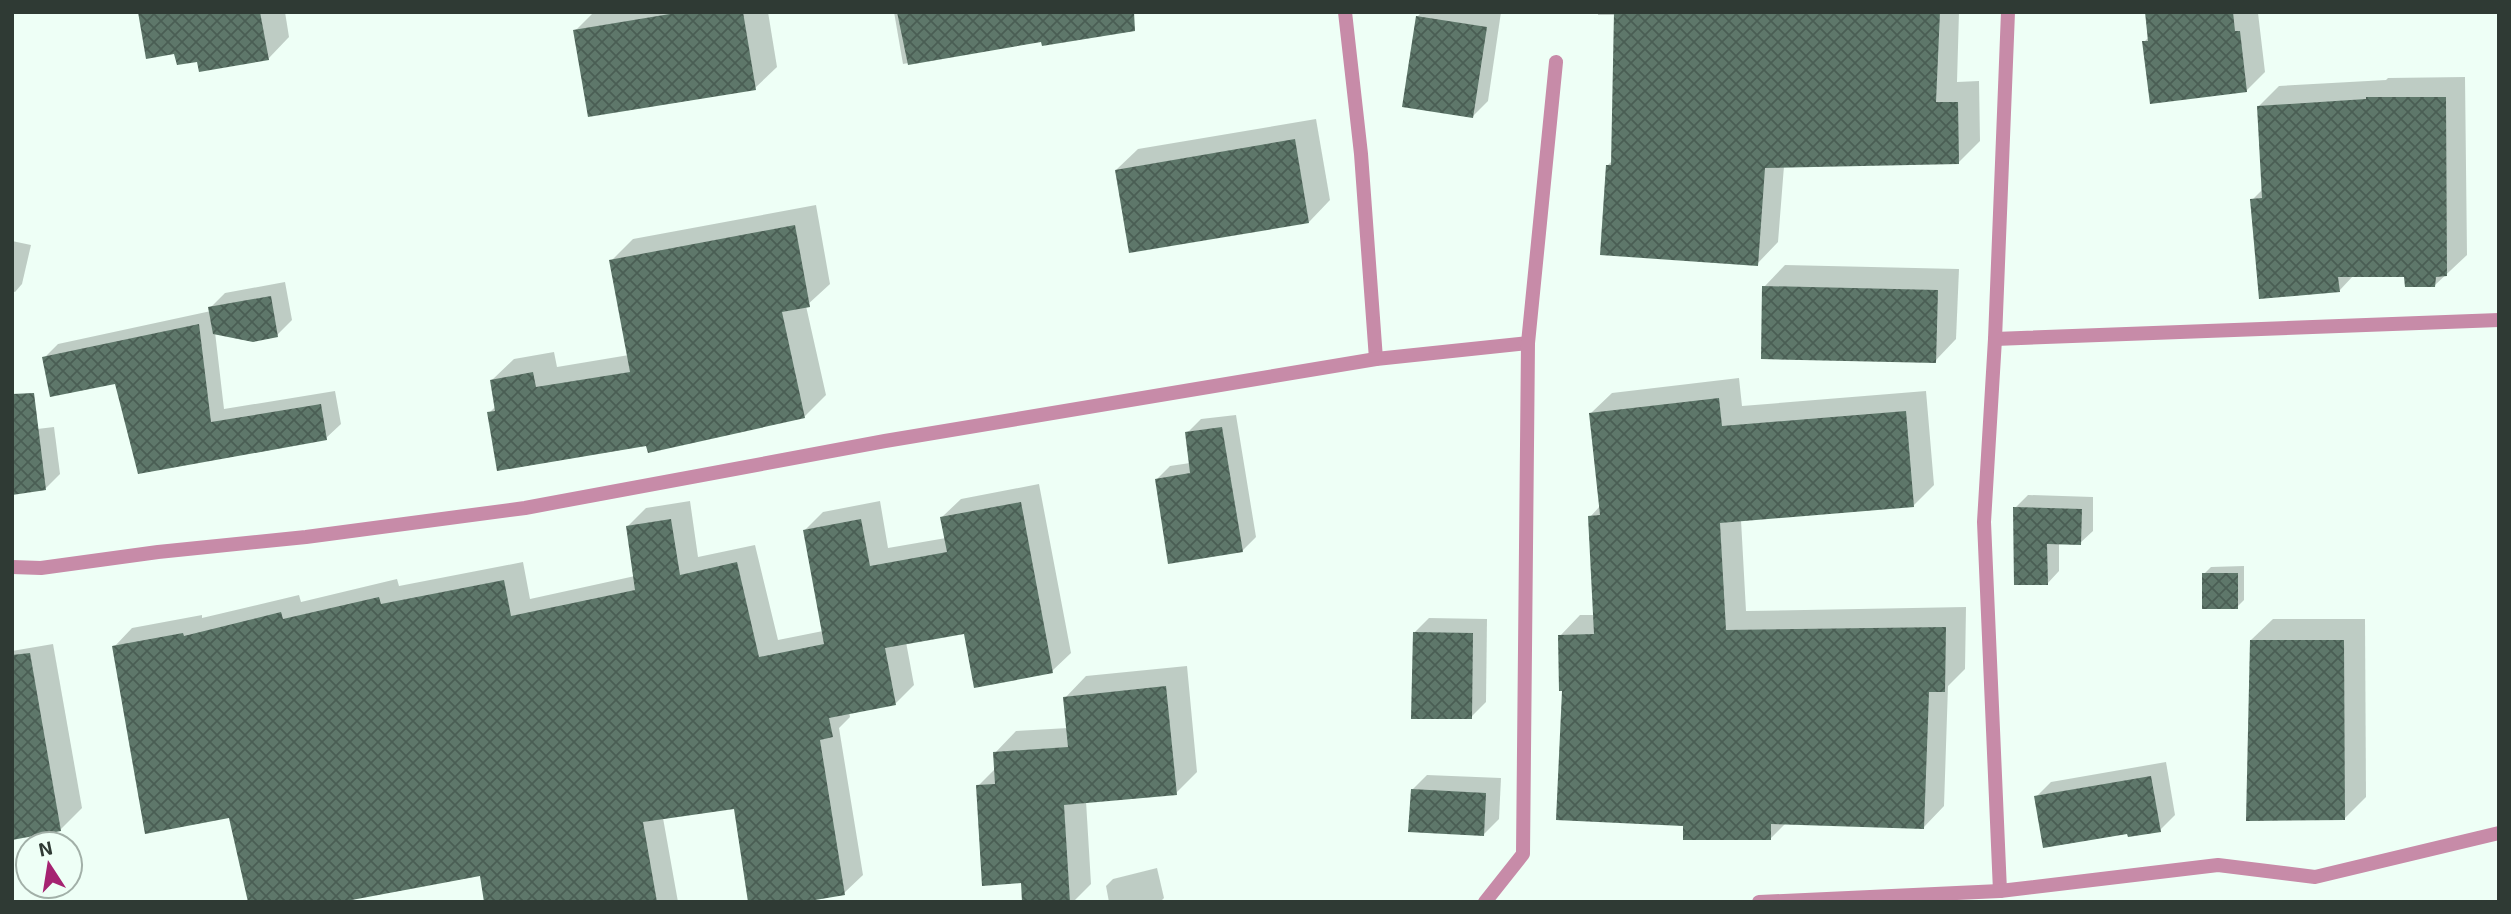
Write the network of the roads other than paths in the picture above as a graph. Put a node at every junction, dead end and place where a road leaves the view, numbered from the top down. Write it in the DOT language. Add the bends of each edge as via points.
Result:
graph roads {
  1 [pos="1345,12"];
  2 [pos="2008,12"];
  3 [pos="1556,62"];
  4 [pos="2499,320"];
  5 [pos="1995,339"];
  6 [pos="1528,343"];
  7 [pos="1376,359"];
  8 [pos="12,567"];
  9 [pos="2499,833"];
  10 [pos="2000,891"];
  11 [pos="1485,902"];
  12 [pos="1759,902"];
  1 -- 7 [label="street"];
  2 -- 5 [label="street"];
  3 -- 6 [label="street"];
  4 -- 5 [label="street"];
  5 -- 10 [label="street" via="1984,522"];
  6 -- 7 [label="street"];
  6 -- 11 [label="street" via="1523,854"];
  7 -- 8 [label="street" via="885,441 525,508 41,568"];
  9 -- 10 [label="street" via="2315,877 2218,865"];
  10 -- 12 [label="street"];
}
